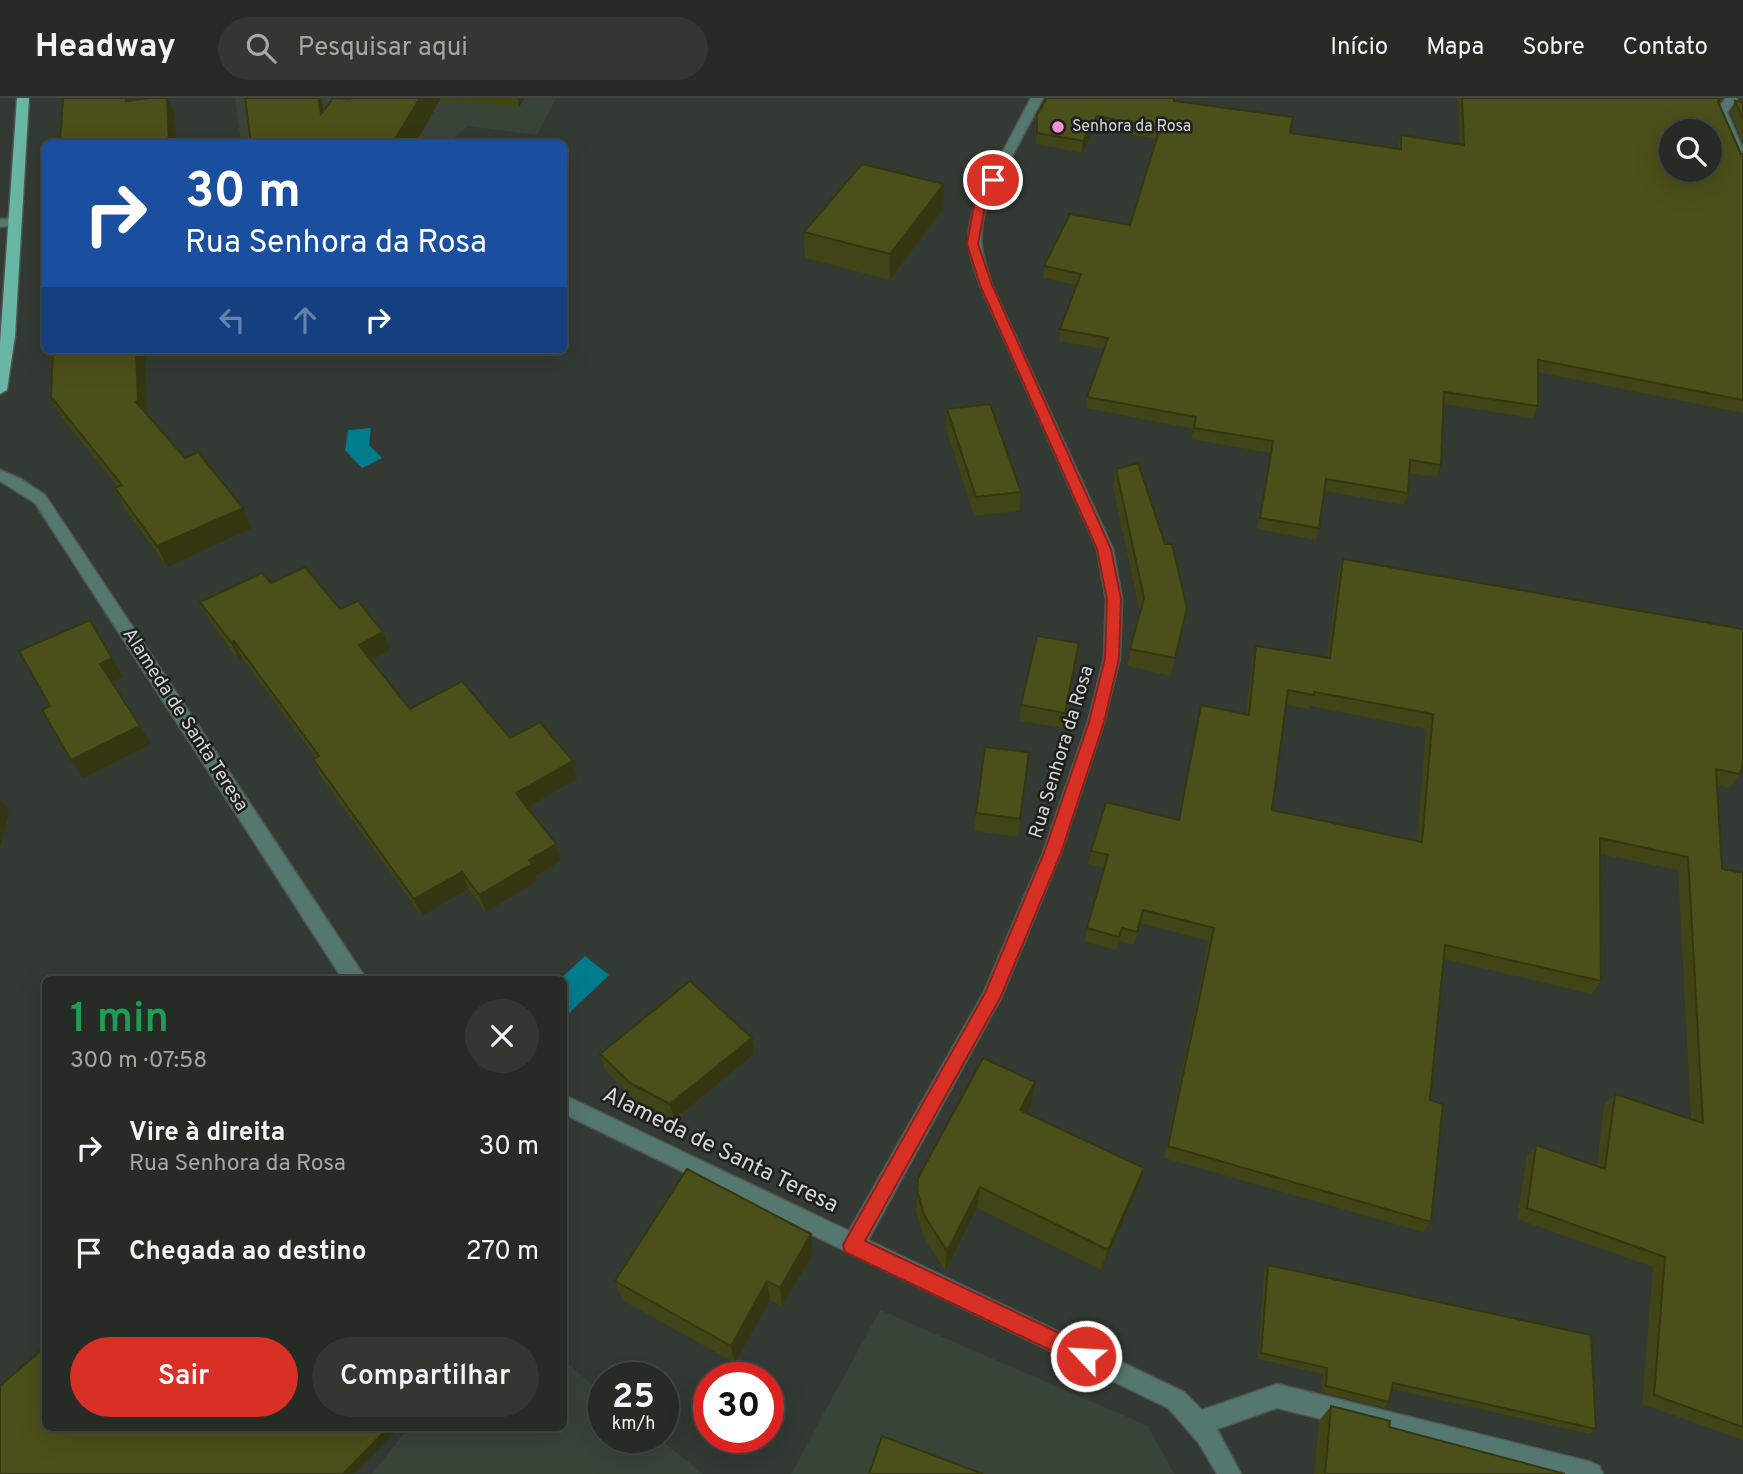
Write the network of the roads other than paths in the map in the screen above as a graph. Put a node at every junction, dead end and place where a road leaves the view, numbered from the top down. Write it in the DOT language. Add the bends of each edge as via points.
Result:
graph roads {
  1 [pos="23,98"];
  2 [pos="1037,98"];
  3 [pos="1732,98"];
  4 [pos="1743,163"];
  5 [pos="16,222"];
  6 [pos="0,223"];
  7 [pos="0,390"];
  8 [pos="0,475"];
  9 [pos="354,976"];
  10 [pos="567,1105"];
  11 [pos="852,1245"];
  12 [pos="1199,1423"];
  13 [pos="1229,1474"];
  14 [pos="1591,1474"];
  1 -- 5 [label="main road"];
  2 -- 11 [label="street, Rua Senhora da Rosa" via="981,200 973,244 986,285 1104,549 1114,599 1112,658 1096,722 1052,853 992,996"];
  3 -- 4 [label="street" via="1721,112"];
  5 -- 6 [label="street"];
  5 -- 7 [label="main road"];
  8 -- 9 [label="street, Alameda de Santa Teresa" via="40,499"];
  10 -- 11 [label="street, Alameda de Santa Teresa"];
  11 -- 12 [label="street, Alameda de Santa Teresa" via="1175,1400"];
  12 -- 13 [label="street, Alameda de Santa Teresa"];
  12 -- 14 [label="street" via="1277,1396"];
}
